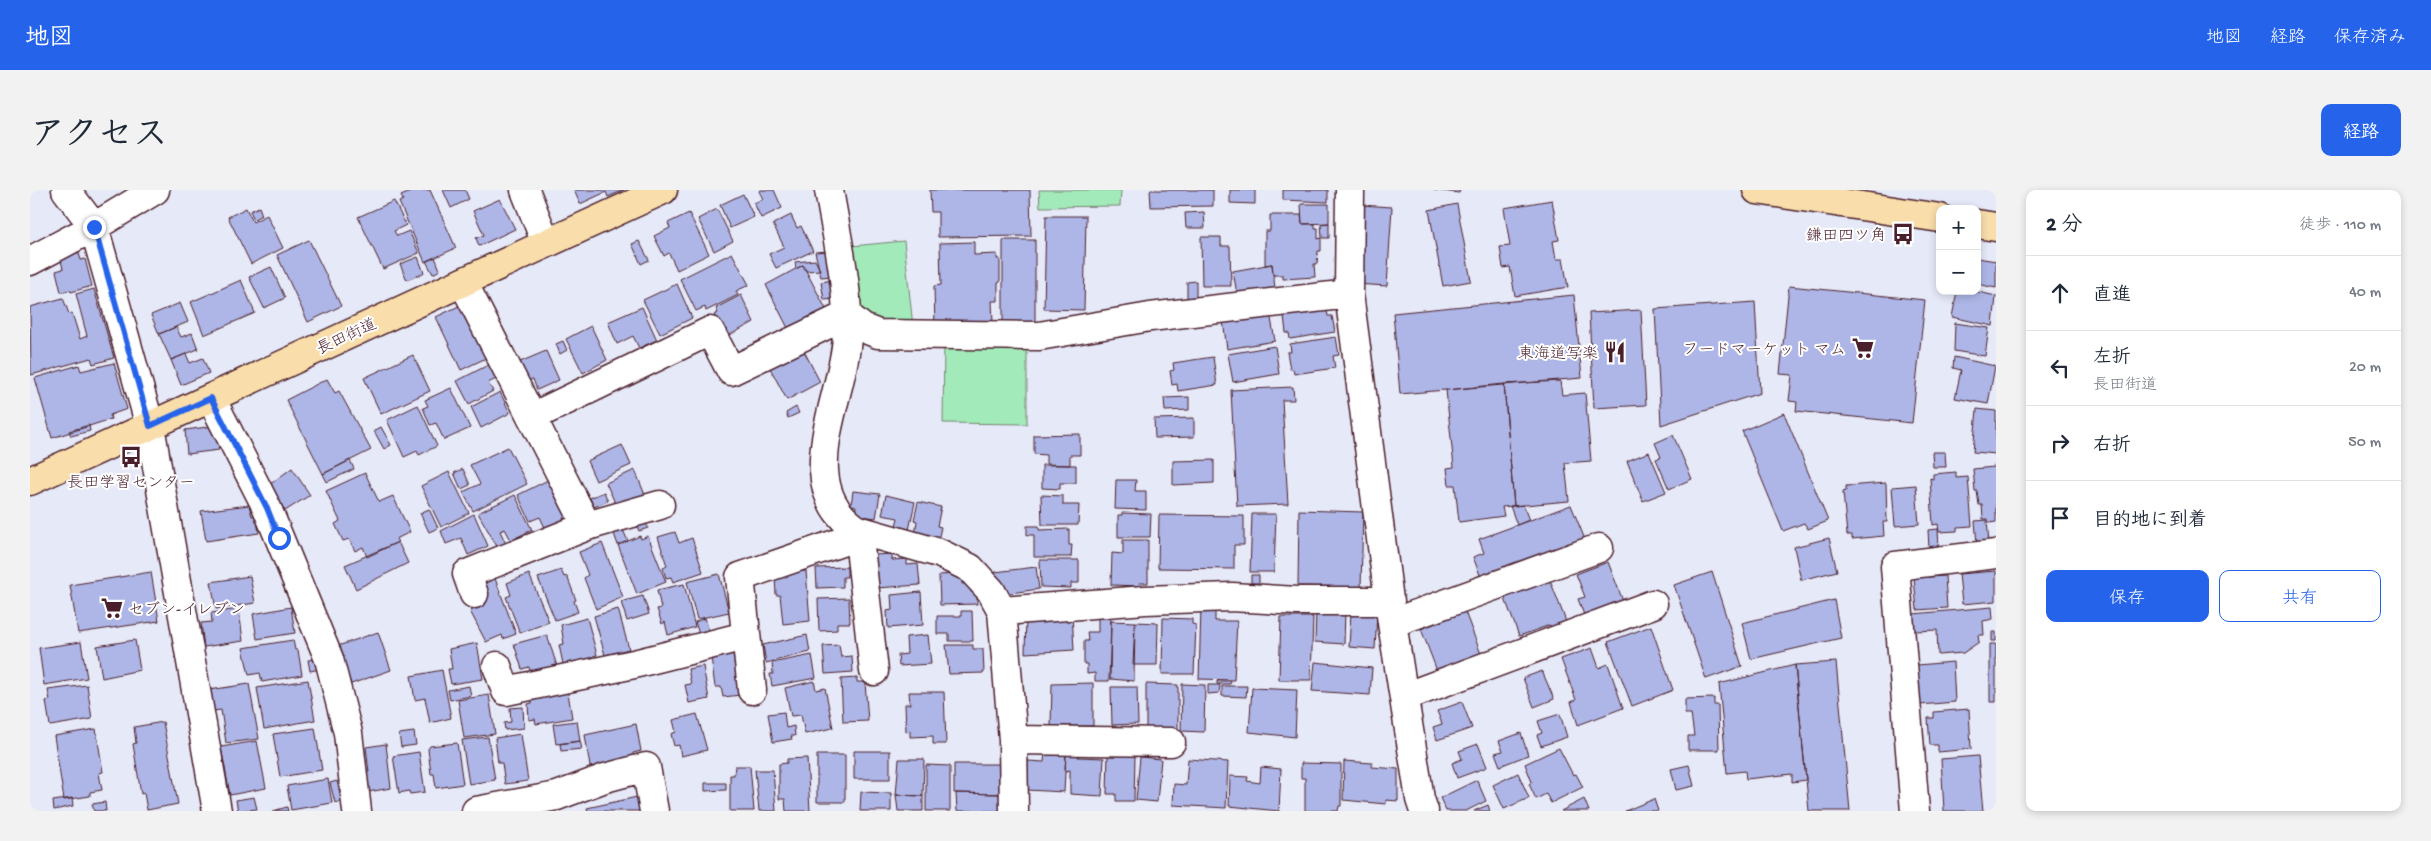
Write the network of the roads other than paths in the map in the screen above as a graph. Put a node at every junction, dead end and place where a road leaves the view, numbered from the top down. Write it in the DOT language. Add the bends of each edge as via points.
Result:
graph roads {
  1 [pos="66,190"];
  2 [pos="155,190"];
  3 [pos="524,190"];
  4 [pos="663,190"];
  5 [pos="829,190"];
  6 [pos="1350,190"];
  7 [pos="1756,190"];
  8 [pos="1809,193"];
  9 [pos="1936,217"];
  10 [pos="1981,225"];
  11 [pos="94,227"];
  12 [pos="1996,227"];
  13 [pos="546,243"];
  14 [pos="30,261"];
  15 [pos="463,282"];
  16 [pos="1349,294"];
  17 [pos="847,315"];
  18 [pos="211,398"];
  19 [pos="532,416"];
  20 [pos="150,426"];
  21 [pos="30,481"];
  22 [pos="660,505"];
  23 [pos="586,526"];
  24 [pos="856,529"];
  25 [pos="1599,548"];
  26 [pos="1996,554"];
  27 [pos="474,594"];
  28 [pos="1653,604"];
  29 [pos="1002,612"];
  30 [pos="1391,612"];
  31 [pos="745,636"];
  32 [pos="497,666"];
  33 [pos="874,671"];
  34 [pos="752,690"];
  35 [pos="1404,697"];
  36 [pos="1013,740"];
  37 [pos="1171,742"];
  38 [pos="217,811"];
  39 [pos="357,811"];
  40 [pos="476,811"];
  41 [pos="654,811"];
  42 [pos="1014,811"];
  43 [pos="1424,811"];
  44 [pos="1915,811"];
  1 -- 11 [label="street"];
  2 -- 11 [label="street"];
  3 -- 13 [label="street"];
  4 -- 13 [label="main road, 長田街道"];
  5 -- 17 [label="street"];
  6 -- 16 [label="street"];
  7 -- 8 [label="main road"];
  8 -- 9 [label="main road"];
  10 -- 12 [label="main road"];
  11 -- 14 [label="street"];
  11 -- 20 [label="street"];
  13 -- 15 [label="main road, 長田街道"];
  15 -- 18 [label="main road, 長田街道"];
  15 -- 19 [label="street"];
  16 -- 17 [label="street" via="1150,317 1039,336 878,334 863,328"];
  16 -- 30 [label="street"];
  17 -- 19 [label="street" via="732,372 710,331"];
  17 -- 24 [label="street" via="847,338 823,457 826,486 835,508"];
  18 -- 20 [label="main road, 長田街道"];
  18 -- 39 [label="street" via="267,508 329,659 348,733"];
  19 -- 23 [label="street"];
  20 -- 21 [label="main road, 長田街道"];
  20 -- 38 [label="street"];
  22 -- 23 [label="street"];
  23 -- 27 [label="street" via="467,574"];
  24 -- 29 [label="street" via="939,553 970,568 991,591"];
  24 -- 31 [label="street" via="841,542 740,577"];
  24 -- 33 [label="street"];
  25 -- 30 [label="street"];
  26 -- 44 [label="street" via="1895,566"];
  28 -- 35 [label="street"];
  29 -- 30 [label="street" via="1145,600 1232,597"];
  29 -- 36 [label="street"];
  30 -- 35 [label="street"];
  31 -- 32 [label="street" via="506,692"];
  31 -- 34 [label="street"];
  35 -- 43 [label="street"];
  36 -- 37 [label="street"];
  36 -- 42 [label="street"];
  40 -- 41 [label="street" via="557,796 605,778 646,768"];
}
